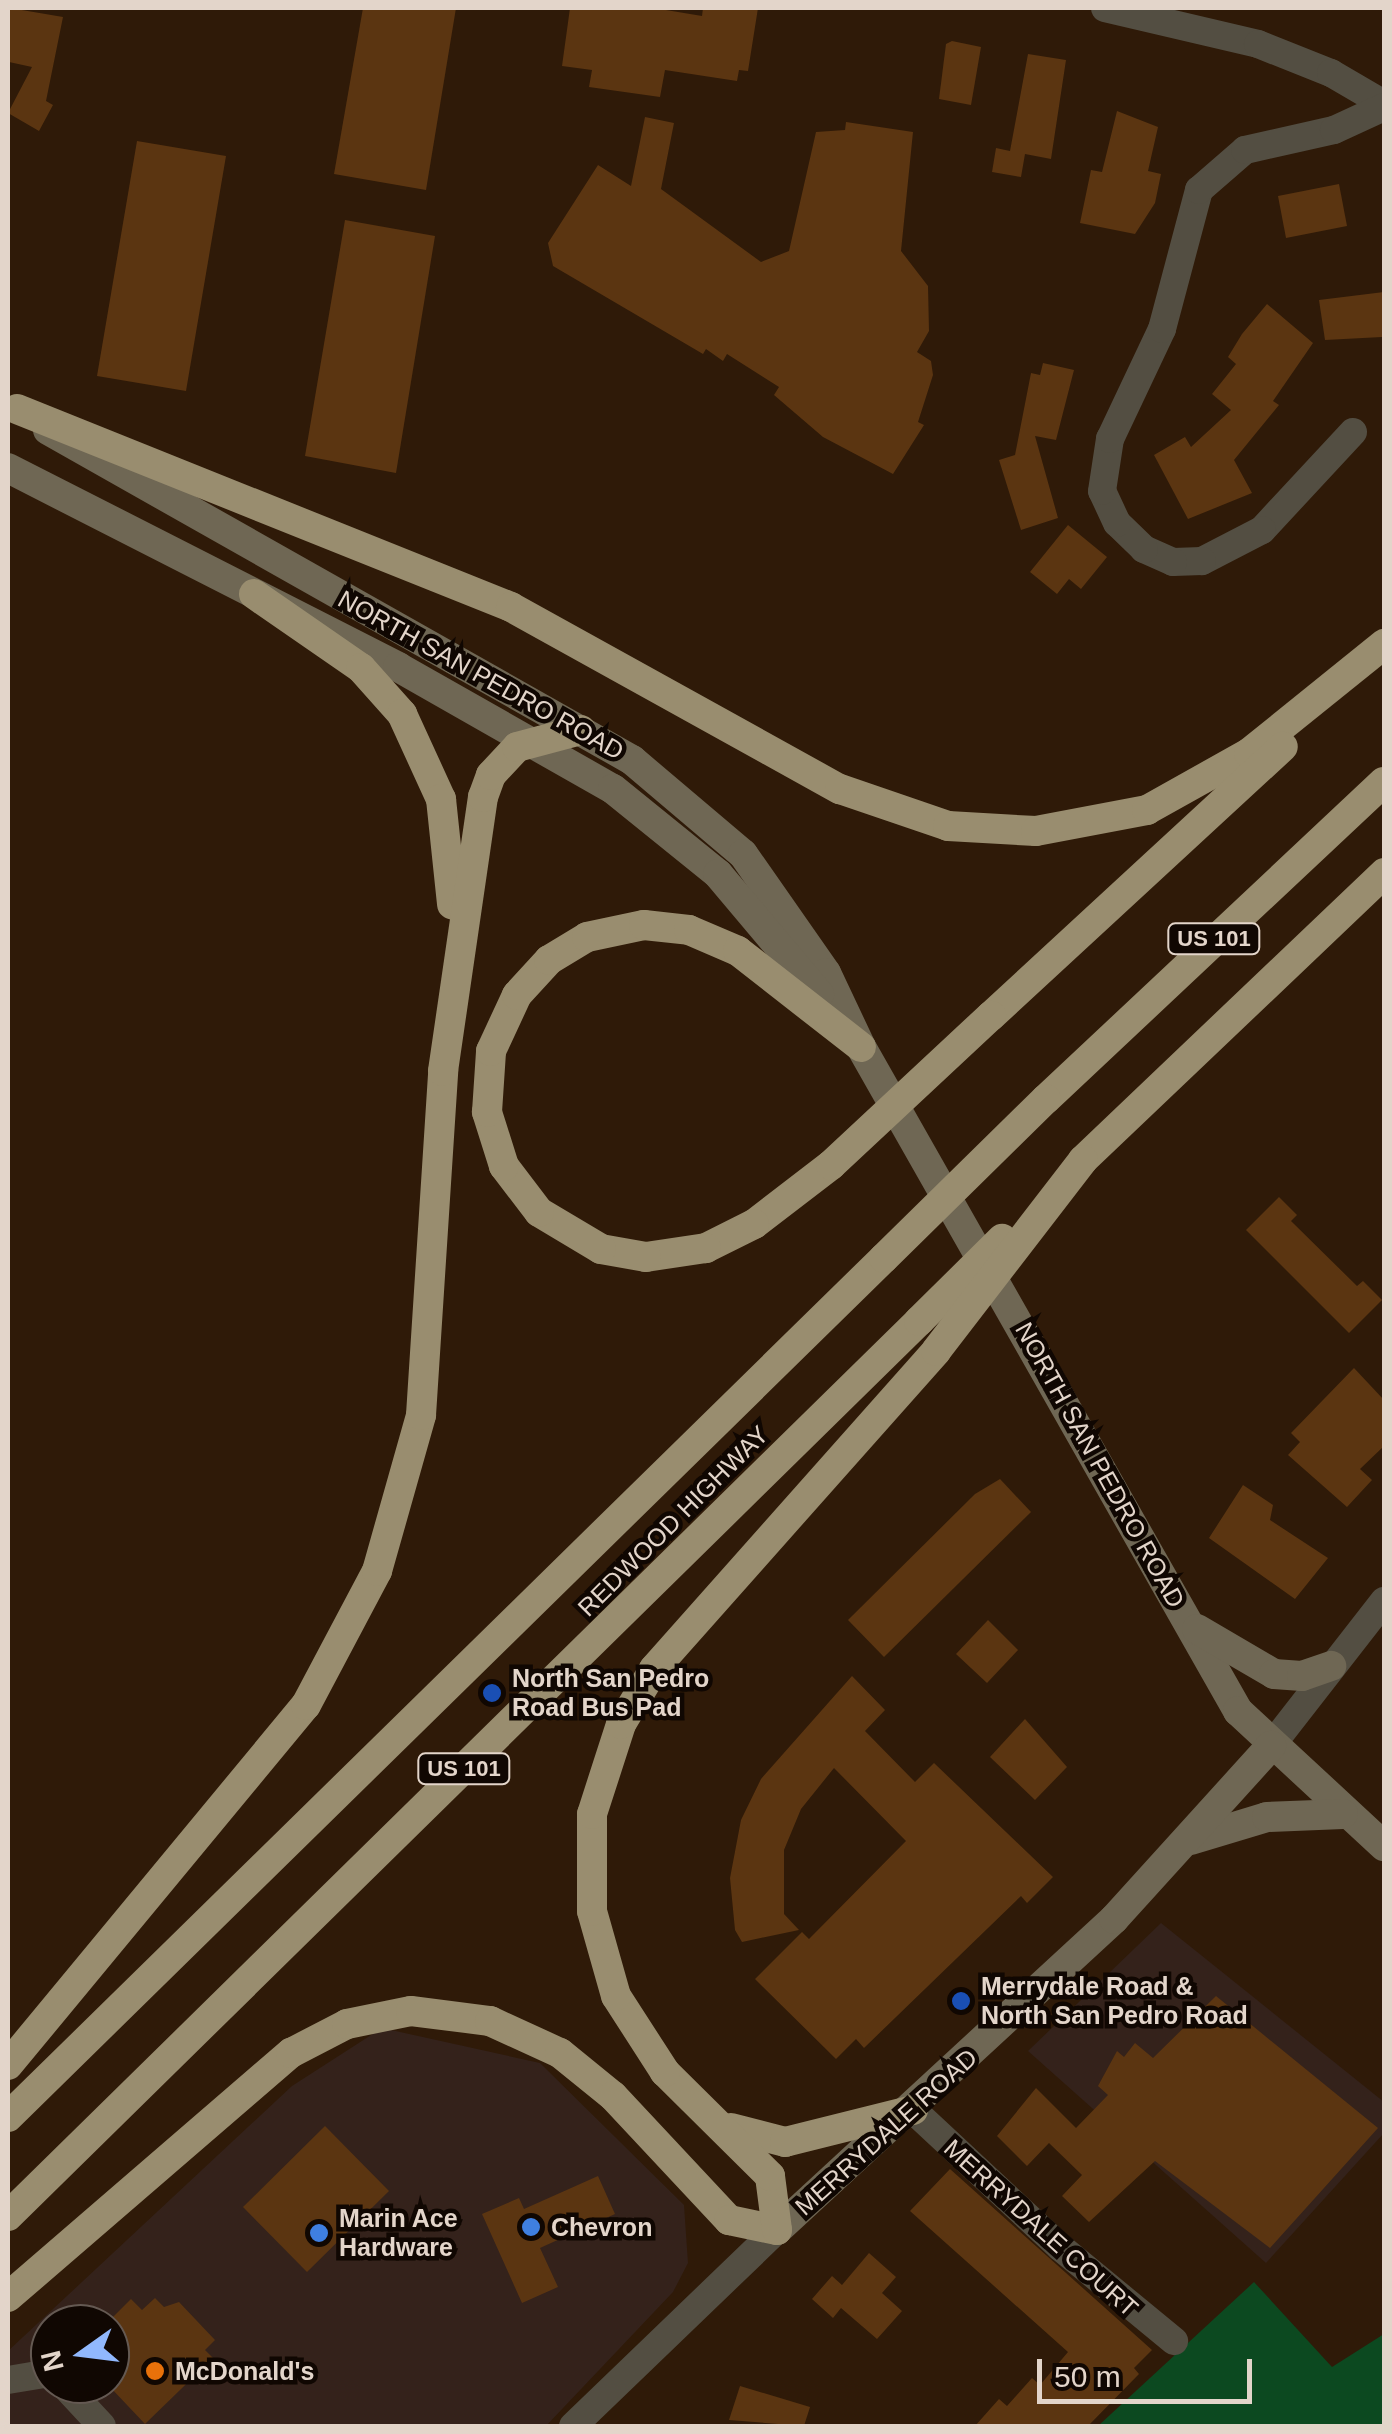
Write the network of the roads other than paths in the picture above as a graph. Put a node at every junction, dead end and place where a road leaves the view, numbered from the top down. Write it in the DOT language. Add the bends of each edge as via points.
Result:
graph roads {
  1 [pos="1105,8"];
  2 [pos="1384,106"];
  3 [pos="12,406"];
  4 [pos="1354,432"];
  5 [pos="8,468"];
  6 [pos="254,594"];
  7 [pos="1384,644"];
  8 [pos="1384,653"];
  9 [pos="581,730"];
  10 [pos="529,740"];
  11 [pos="1384,782"];
  12 [pos="1384,873"];
  13 [pos="861,1047"];
  14 [pos="443,1071"];
  15 [pos="1082,1160"];
  16 [pos="1384,1601"];
  17 [pos="1184,1616"];
  18 [pos="1331,1666"];
  19 [pos="1271,1746"];
  20 [pos="1343,1814"];
  21 [pos="1188,1840"];
  22 [pos="1384,1846"];
  23 [pos="8,2065"];
  24 [pos="684,2094"];
  25 [pos="913,2110"];
  26 [pos="8,2117"];
  27 [pos="8,2216"];
  28 [pos="777,2230"];
  29 [pos="8,2297"];
  30 [pos="1174,2341"];
  31 [pos="82,2404"];
  32 [pos="102,2426"];
  33 [pos="574,2426"];
  1 -- 2 [label="street" via="1258,44 1332,73"];
  2 -- 4 [label="street" via="1334,130 1245,150 1227,159 1199,190 1162,330 1110,438 1102,491 1117,524 1144,548 1173,562 1202,561 1262,530"];
  3 -- 7 [label="highway" via="511,608 840,788 948,826 1036,831 1147,810 1249,753"];
  3 -- 9 [label="main road, NORTH SAN PEDRO ROAD" via="98,461"];
  5 -- 6 [label="main road, NORTH SAN PEDRO ROAD"];
  6 -- 10 [label="main road, NORTH SAN PEDRO ROAD"];
  6 -- 14 [label="highway" via="392,697 437,786 453,885"];
  8 -- 13 [label="highway, bridge" via="830,1165 754,1224 706,1248 646,1256 601,1249 540,1212 504,1166 488,1112 490,1051 517,994 549,960 586,937 644,924 689,930 738,951"];
  9 -- 10 [label="highway"];
  9 -- 13 [label="main road, NORTH SAN PEDRO ROAD" via="664,782 743,854 817,958"];
  10 -- 13 [label="main road, NORTH SAN PEDRO ROAD" via="613,789 694,851 753,912"];
  10 -- 14 [label="highway" via="498,765 484,798"];
  11 -- 26 [label="highway, REDWOOD HIGHWAY / US 101, bridge" via="1046,1099"];
  12 -- 15 [label="highway, REDWOOD HIGHWAY / US 101"];
  13 -- 17 [label="main road, NORTH SAN PEDRO ROAD"];
  14 -- 23 [label="highway" via="421,1415 399,1510 370,1586 306,1705"];
  15 -- 24 [label="highway, bridge" via="936,1350 654,1669 621,1724 598,1784 588,1879 598,1942 631,2025"];
  15 -- 27 [label="highway, REDWOOD HIGHWAY / US 101, bridge"];
  16 -- 18 [label="street, MERRYDALE ROAD"];
  17 -- 18 [label="main road" via="1264,1671 1293,1676"];
  17 -- 19 [label="main road, NORTH SAN PEDRO ROAD" via="1238,1711"];
  18 -- 19 [label="street, MERRYDALE ROAD"];
  19 -- 20 [label="main road, NORTH SAN PEDRO ROAD"];
  19 -- 21 [label="main road, MERRYDALE ROAD"];
  20 -- 21 [label="main road" via="1267,1817"];
  20 -- 22 [label="main road, NORTH SAN PEDRO ROAD"];
  21 -- 25 [label="main road, MERRYDALE ROAD"];
  24 -- 25 [label="highway" via="735,2130 772,2141"];
  24 -- 28 [label="highway" via="770,2176"];
  25 -- 28 [label="main road, MERRYDALE ROAD"];
  25 -- 30 [label="street, MERRYDALE COURT" via="1060,2248"];
  28 -- 29 [label="highway" via="729,2220 613,2096 560,2052 490,2020 411,2012 347,2024 291,2053"];
  28 -- 33 [label="street, MERRYDALE ROAD"];
  31 -- 32 [label="street"];
}
